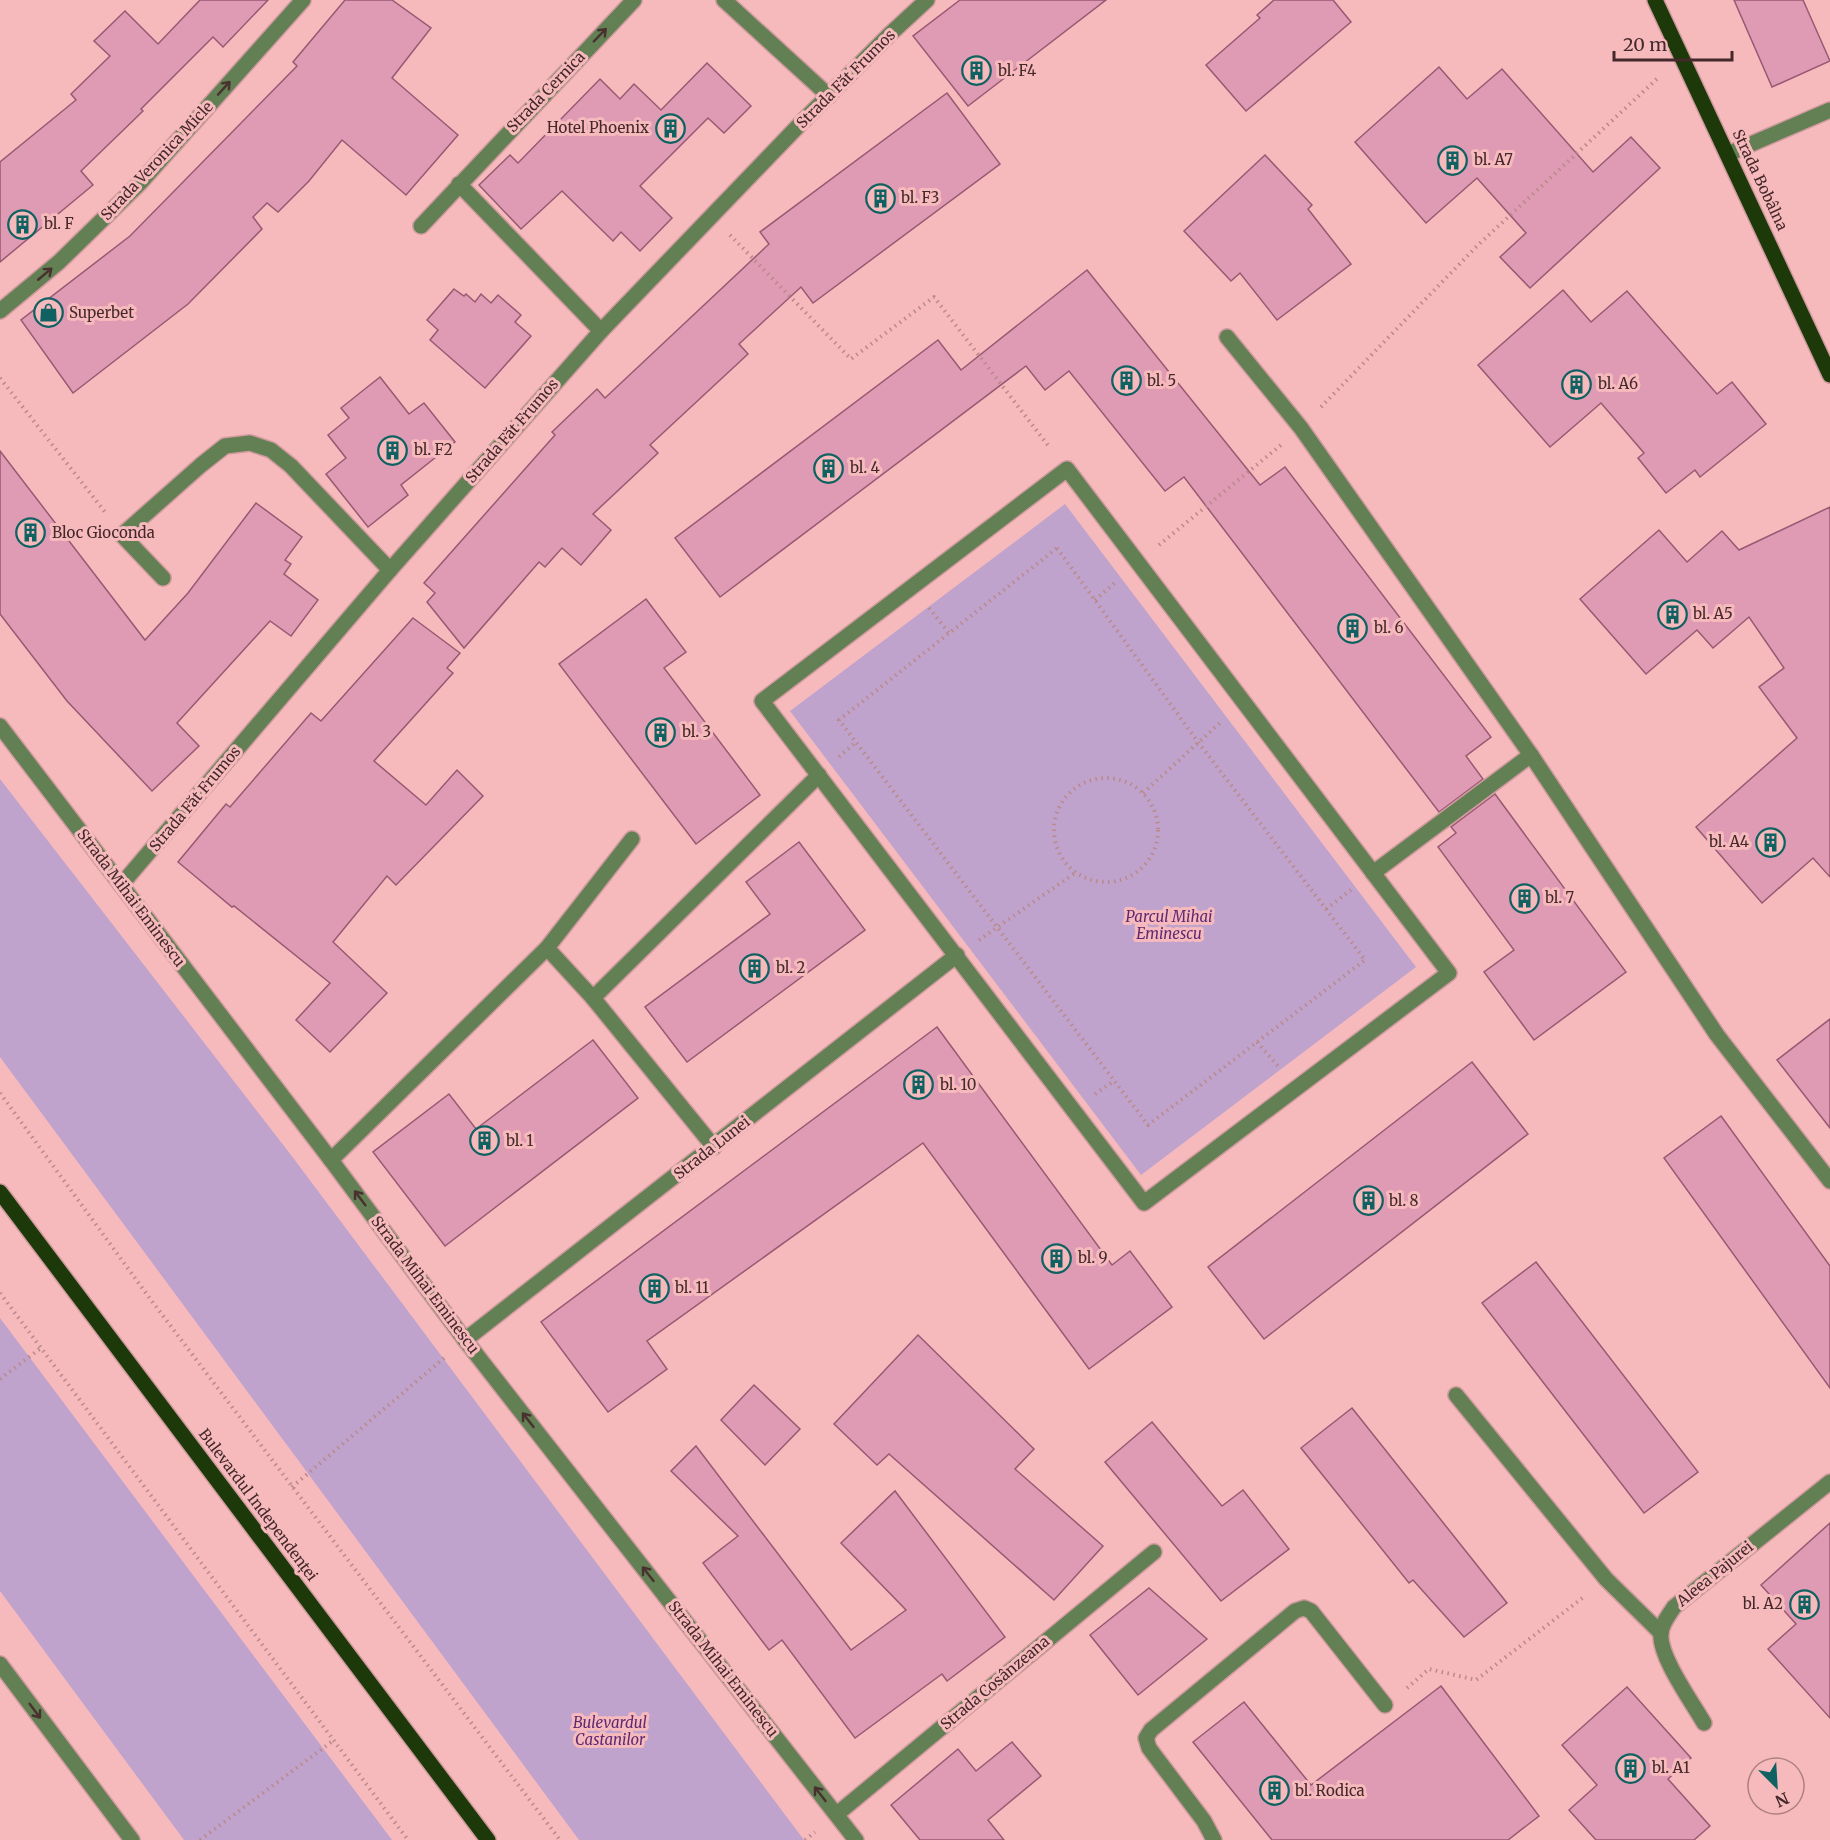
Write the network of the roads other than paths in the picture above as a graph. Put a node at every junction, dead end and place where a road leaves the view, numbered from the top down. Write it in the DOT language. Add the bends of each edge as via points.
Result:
graph roads {
  1 [pos="303,0"];
  2 [pos="634,0"];
  3 [pos="724,0"];
  4 [pos="927,0"];
  5 [pos="1655,0"];
  6 [pos="829,96"];
  7 [pos="1830,110"];
  8 [pos="1728,154"];
  9 [pos="459,184"];
  10 [pos="420,226"];
  11 [pos="0,311"];
  12 [pos="601,330"];
  13 [pos="1227,337"];
  14 [pos="1830,375"];
  15 [pos="390,570"];
  16 [pos="163,578"];
  17 [pos="0,726"];
  18 [pos="1531,755"];
  19 [pos="819,775"];
  20 [pos="632,839"];
  21 [pos="1373,873"];
  22 [pos="121,885"];
  23 [pos="547,948"];
  24 [pos="957,955"];
  25 [pos="593,998"];
  26 [pos="714,1147"];
  27 [pos="331,1160"];
  28 [pos="1830,1181"];
  29 [pos="0,1192"];
  30 [pos="465,1340"];
  31 [pos="1456,1395"];
  32 [pos="1830,1482"];
  33 [pos="1154,1552"];
  34 [pos="1661,1633"];
  35 [pos="0,1664"];
  36 [pos="1385,1706"];
  37 [pos="1704,1723"];
  38 [pos="837,1814"];
  39 [pos="132,1840"];
  40 [pos="488,1840"];
  41 [pos="856,1840"];
  42 [pos="1214,1840"];
  11 -- 1 [label="street, Strada Veronica Micle, one-way" via="59,262 140,183"];
  9 -- 2 [label="street, Strada Cernica, one-way"];
  3 -- 6 [label="street"];
  4 -- 6 [label="street, Strada Făt Frumos"];
  5 -- 8 [label="main road, Strada Bobâlna"];
  6 -- 12 [label="street, Strada Făt Frumos"];
  7 -- 8 [label="street"];
  8 -- 14 [label="main road, Strada Bobâlna"];
  9 -- 10 [label="street, Strada Cernica"];
  9 -- 12 [label="street"];
  12 -- 15 [label="street, Strada Făt Frumos"];
  13 -- 18 [label="street" via="1301,428"];
  15 -- 16 [label="street" via="291,466 271,450 250,443 225,446 123,535"];
  15 -- 22 [label="street, Strada Făt Frumos"];
  17 -- 22 [label="street, Strada Mihai Eminescu"];
  18 -- 21 [label="street"];
  18 -- 28 [label="street" via="1717,1035"];
  19 -- 21 [label="street" via="762,701 1067,469"];
  19 -- 24 [label="street"];
  19 -- 25 [label="street"];
  20 -- 23 [label="street"];
  21 -- 24 [label="street" via="1449,973 1144,1203"];
  22 -- 27 [label="street, Strada Mihai Eminescu"];
  23 -- 25 [label="street"];
  23 -- 27 [label="street"];
  24 -- 26 [label="street, Strada Lunei"];
  25 -- 26 [label="street"];
  26 -- 30 [label="street, Strada Lunei"];
  30 -- 27 [label="street, Strada Mihai Eminescu, one-way"];
  29 -- 40 [label="main road, Bulevardul Independenței"];
  38 -- 30 [label="street, Strada Mihai Eminescu, one-way"];
  31 -- 34 [label="street" via="1606,1580"];
  32 -- 34 [label="street, Aleea Pajurei" via="1674,1607"];
  33 -- 38 [label="street, Strada Cosânzeana"];
  34 -- 37 [label="street" via="1662,1650"];
  35 -- 39 [label="street, one-way"];
  36 -- 42 [label="street" via="1311,1611 1294,1611 1146,1738 1149,1748"];
  38 -- 41 [label="street, Strada Mihai Eminescu"];
}
